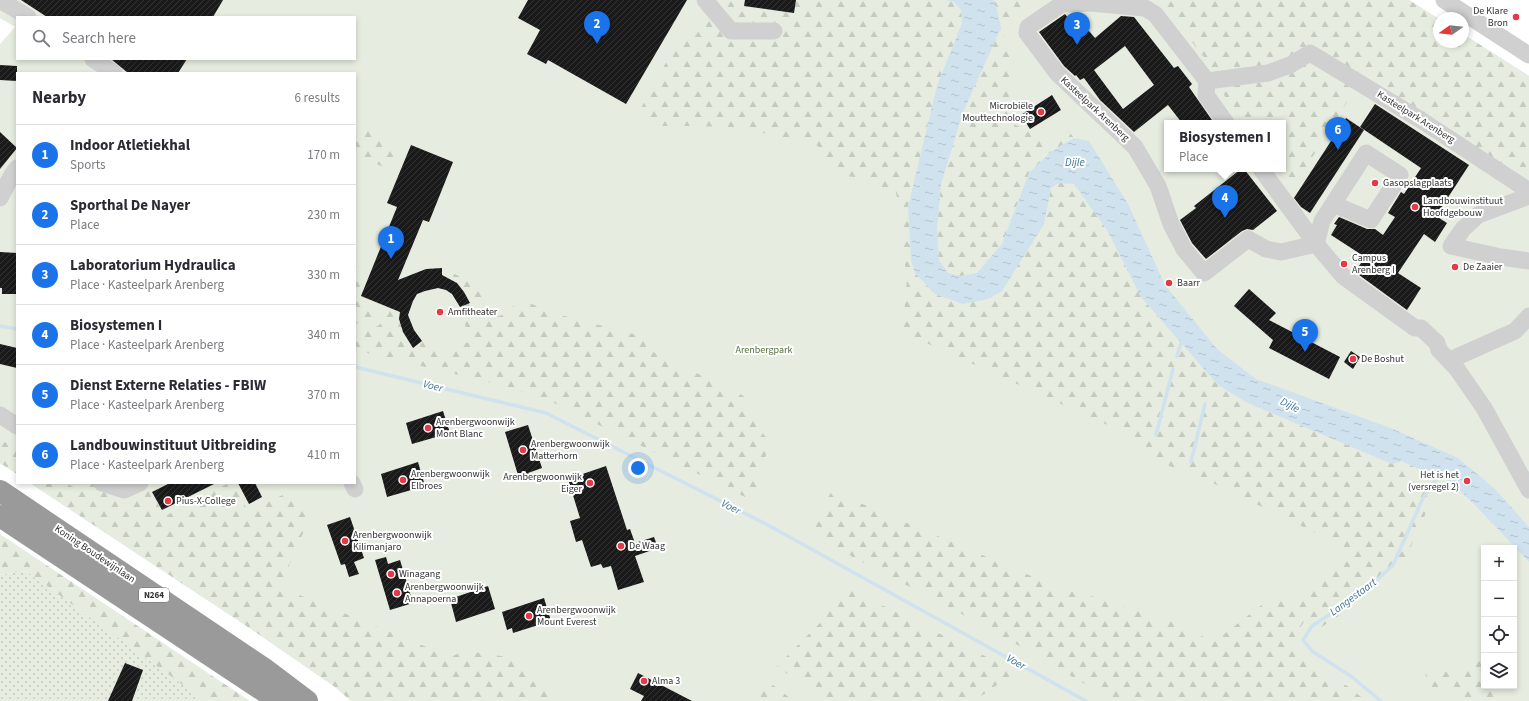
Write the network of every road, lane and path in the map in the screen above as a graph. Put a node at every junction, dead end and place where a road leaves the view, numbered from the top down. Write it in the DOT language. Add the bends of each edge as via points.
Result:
graph roads {
  1 [pos="0,0"];
  2 [pos="705,0"];
  3 [pos="1444,0"];
  4 [pos="26,16"];
  5 [pos="774,31"];
  6 [pos="1529,55"];
  7 [pos="94,60"];
  8 [pos="112,72"];
  9 [pos="1207,81"];
  10 [pos="1224,120"];
  11 [pos="16,170"];
  12 [pos="1263,172"];
  13 [pos="1529,192"];
  14 [pos="1529,196"];
  15 [pos="0,198"];
  16 [pos="1333,204"];
  17 [pos="1316,244"];
  18 [pos="1529,261"];
  19 [pos="1529,316"];
  20 [pos="1445,355"];
  21 [pos="0,415"];
  22 [pos="16,425"];
  23 [pos="105,484"];
  24 [pos="138,484"];
  25 [pos="1529,490"];
  26 [pos="0,491"];
  27 [pos="0,516"];
  28 [pos="278,701"];
  29 [pos="307,701"];
  1 -- 4 [label="street"];
  2 -- 5 [label="street" via="731,30"];
  3 -- 6 [label="street"];
  7 -- 8 [label="street"];
  9 -- 10 [label="street" via="1206,95"];
  9 -- 13 [label="street, Kasteelpark Arenberg" via="1268,72 1290,65 1310,53 1424,122"];
  9 -- 17 [label="street, Kasteelpark Arenberg" via="1155,14 1145,8 1091,3 1062,4 1028,27 1027,33 1057,73 1135,147 1158,186 1170,224 1184,249 1204,273 1248,238 1266,248 1281,252"];
  11 -- 15 [label="street"];
  12 -- 17 [label="street"];
  14 -- 18 [label="street" via="1478,214 1451,246"];
  16 -- 17 [label="street" via="1322,221"];
  17 -- 20 [label="street" via="1343,276 1415,328 1416,334 1428,345"];
  19 -- 20 [label="street" via="1515,331"];
  20 -- 25 [label="street" via="1484,408"];
  21 -- 22 [label="street"];
  23 -- 24 [label="street" via="124,490"];
  26 -- 29 [label="highway, Koning Boudewijnlaan / N264" via="266,670"];
  27 -- 28 [label="highway, Koning Boudewijnlaan / N264"];
}
